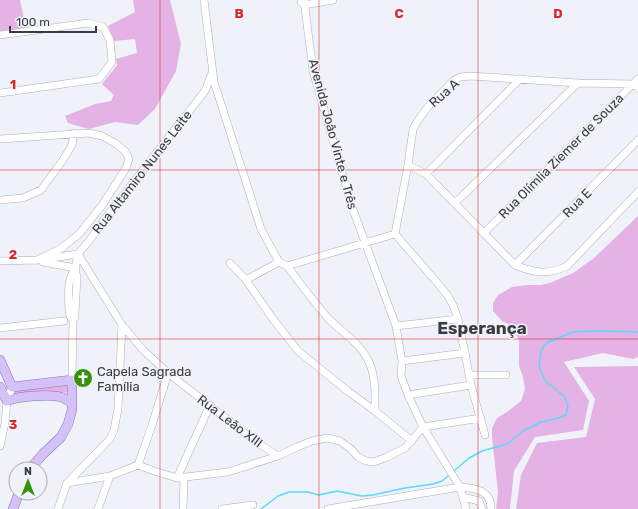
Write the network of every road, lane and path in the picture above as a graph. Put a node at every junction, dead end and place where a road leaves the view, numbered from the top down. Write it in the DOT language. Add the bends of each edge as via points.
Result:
graph roads {
  1 [pos="204,0"];
  2 [pos="333,0"];
  3 [pos="302,2"];
  4 [pos="0,36"];
  5 [pos="212,73"];
  6 [pos="520,79"];
  7 [pos="578,83"];
  8 [pos="637,84"];
  9 [pos="0,93"];
  10 [pos="74,134"];
  11 [pos="0,138"];
  12 [pos="638,140"];
  13 [pos="408,165"];
  14 [pos="426,174"];
  15 [pos="638,192"];
  16 [pos="0,200"];
  17 [pos="455,204"];
  18 [pos="484,233"];
  19 [pos="80,234"];
  20 [pos="395,234"];
  21 [pos="89,241"];
  22 [pos="365,243"];
  23 [pos="78,254"];
  24 [pos="37,260"];
  25 [pos="0,261"];
  26 [pos="279,262"];
  27 [pos="230,263"];
  28 [pos="515,265"];
  29 [pos="287,266"];
  30 [pos="75,269"];
  31 [pos="246,280"];
  32 [pos="458,319"];
  33 [pos="64,321"];
  34 [pos="122,325"];
  35 [pos="396,326"];
  36 [pos="0,328"];
  37 [pos="465,353"];
  38 [pos="0,360"];
  39 [pos="402,361"];
  40 [pos="168,373"];
  41 [pos="469,375"];
  42 [pos="506,375"];
  43 [pos="72,380"];
  44 [pos="471,385"];
  45 [pos="0,387"];
  46 [pos="12,387"];
  47 [pos="408,395"];
  48 [pos="7,401"];
  49 [pos="72,403"];
  50 [pos="210,406"];
  51 [pos="375,412"];
  52 [pos="481,418"];
  53 [pos="423,427"];
  54 [pos="485,435"];
  55 [pos="412,441"];
  56 [pos="0,446"];
  57 [pos="278,456"];
  58 [pos="37,461"];
  59 [pos="138,465"];
  60 [pos="110,476"];
  61 [pos="181,478"];
  62 [pos="67,483"];
  63 [pos="460,486"];
  64 [pos="463,497"];
  65 [pos="253,504"];
  66 [pos="58,509"];
  67 [pos="98,509"];
  68 [pos="183,509"];
  69 [pos="222,509"];
  70 [pos="328,509"];
  71 [pos="466,509"];
  72 [pos="482,509"];
  73 [pos="490,509"];
  1 -- 5 [label="street"];
  2 -- 3 [label="street"];
  3 -- 22 [label="street, Avenida João Vinte e Três" via="313,71 352,207"];
  4 -- 9 [label="street" via="88,23 103,27 110,40 112,62 98,79"];
  5 -- 21 [label="street, Rua Altamiro Nunes Leite" via="205,90"];
  5 -- 26 [label="street" via="261,229"];
  6 -- 7 [label="street, Rua A"];
  6 -- 13 [label="street, Rua A" via="470,76 453,81 416,122"];
  6 -- 14 [label="street"];
  7 -- 8 [label="street, Rua A"];
  7 -- 17 [label="street"];
  8 -- 18 [label="street, Rua Olímlia Ziemer de Souza"];
  10 -- 11 [label="street"];
  10 -- 16 [label="street" via="72,145 41,190 23,198"];
  10 -- 19 [label="street, Rua Altamiro Nunes Leite" via="89,133 102,136 125,151 129,159 103,204"];
  12 -- 28 [label="street, Rua E"];
  13 -- 14 [label="street"];
  13 -- 20 [label="street, Rua A"];
  14 -- 17 [label="street"];
  15 -- 28 [label="street" via="567,266 557,271 544,272"];
  17 -- 18 [label="street"];
  18 -- 28 [label="street"];
  19 -- 21 [label="street"];
  19 -- 24 [label="street, Rua Altamiro Nunes Leite" via="62,248"];
  20 -- 22 [label="street"];
  20 -- 32 [label="street" via="448,296"];
  21 -- 23 [label="street, Rua Altamiro Nunes Leite"];
  22 -- 29 [label="street"];
  22 -- 35 [label="street, Avenida João Vinte e Três"];
  23 -- 24 [label="street"];
  23 -- 30 [label="street"];
  23 -- 34 [label="street, Rua Leão XIII"];
  24 -- 25 [label="street"];
  24 -- 30 [label="street"];
  26 -- 29 [label="street"];
  26 -- 31 [label="street"];
  27 -- 31 [label="street"];
  29 -- 51 [label="street" via="328,318 369,361"];
  30 -- 43 [label="street" via="77,278"];
  31 -- 51 [label="street" via="298,351"];
  32 -- 35 [label="street"];
  32 -- 37 [label="street"];
  33 -- 36 [label="street"];
  34 -- 40 [label="street, Rua Leão XIII" via="144,351"];
  34 -- 62 [label="street" via="118,410 114,430 110,439"];
  35 -- 39 [label="street, Avenida João Vinte e Três"];
  37 -- 39 [label="street"];
  37 -- 41 [label="street"];
  38 -- 46 [label="main road"];
  39 -- 47 [label="street, Avenida João Vinte e Três" via="402,376"];
  40 -- 50 [label="street, Rua Leão XIII"];
  40 -- 59 [label="street"];
  41 -- 42 [label="street"];
  41 -- 44 [label="street"];
  43 -- 46 [label="main road"];
  43 -- 49 [label="main road"];
  44 -- 47 [label="street"];
  44 -- 52 [label="street"];
  45 -- 48 [label="main road"];
  46 -- 48 [label="street"];
  47 -- 53 [label="street, Avenida João Vinte e Três"];
  48 -- 49 [label="main road" via="54,396"];
  48 -- 56 [label="street"];
  49 -- 58 [label="main road" via="68,424 61,437"];
  50 -- 57 [label="street, Rua Leão XIII"];
  50 -- 61 [label="street"];
  51 -- 55 [label="street"];
  52 -- 53 [label="street"];
  52 -- 54 [label="street"];
  53 -- 55 [label="street"];
  53 -- 63 [label="street, Avenida João Vinte e Três"];
  55 -- 57 [label="street" via="387,458 374,462 366,461 340,442 327,438 312,441"];
  57 -- 61 [label="street" via="228,472"];
  59 -- 60 [label="street"];
  59 -- 61 [label="street"];
  60 -- 62 [label="street"];
  60 -- 67 [label="street"];
  61 -- 68 [label="street"];
  62 -- 66 [label="street"];
  63 -- 64 [label="street, Avenida João Vinte e Três"];
  63 -- 70 [label="street"];
  63 -- 73 [label="street" via="471,487 485,493 491,504"];
  64 -- 71 [label="street, Avenida João Vinte e Três"];
  64 -- 72 [label="street" via="479,501"];
  65 -- 69 [label="street"];
}
